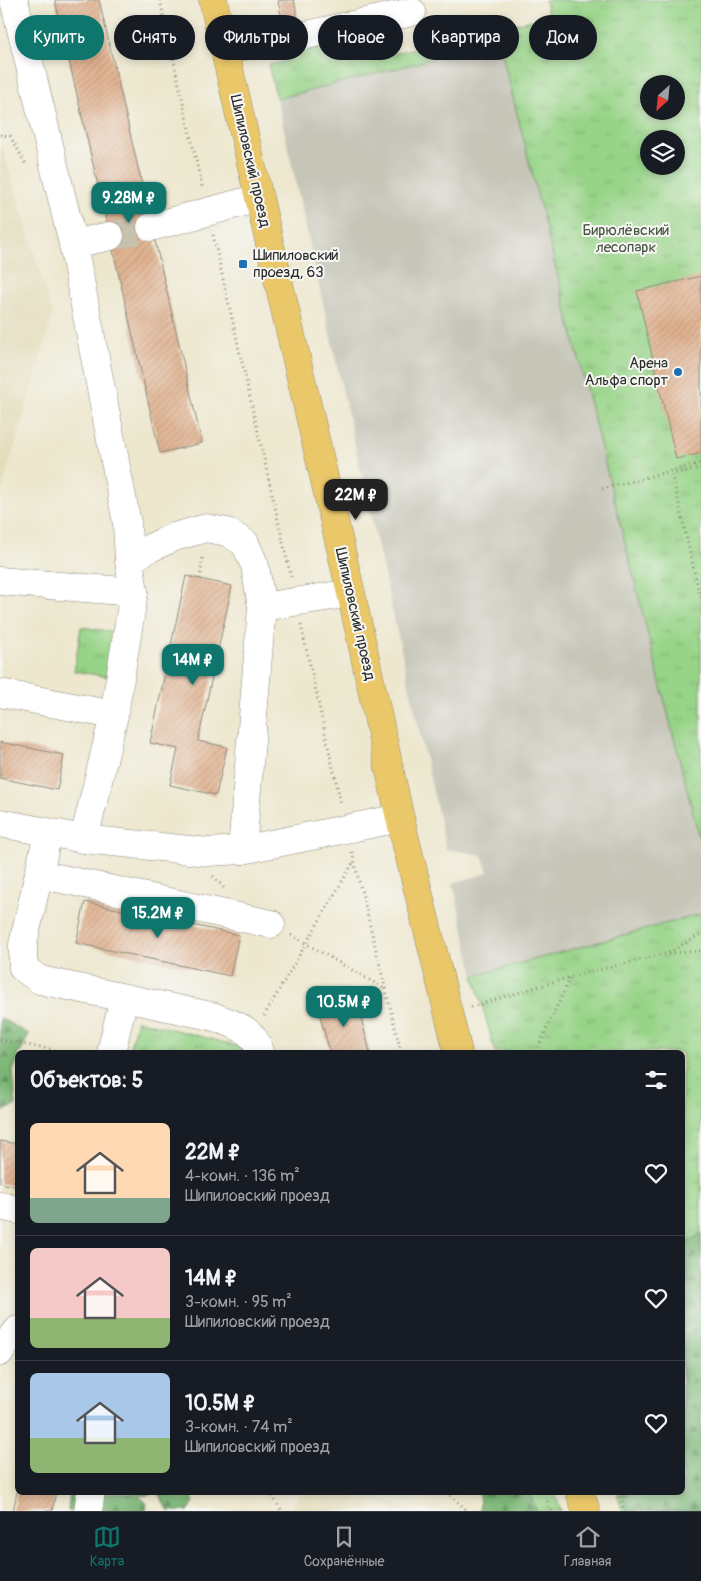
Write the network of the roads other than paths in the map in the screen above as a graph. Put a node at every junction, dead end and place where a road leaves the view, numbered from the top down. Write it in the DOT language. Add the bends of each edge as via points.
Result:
graph roads {
  1 [pos="14,0"];
  2 [pos="213,0"];
  3 [pos="412,12"];
  4 [pos="216,15"];
  5 [pos="308,35"];
  6 [pos="227,60"];
  7 [pos="259,198"];
  8 [pos="152,227"];
  9 [pos="110,236"];
  10 [pos="73,244"];
  11 [pos="129,560"];
  12 [pos="0,581"];
  13 [pos="134,592"];
  14 [pos="351,592"];
  15 [pos="262,607"];
  16 [pos="0,693"];
  17 [pos="114,715"];
  18 [pos="400,818"];
  19 [pos="0,823"];
  20 [pos="48,833"];
  21 [pos="84,840"];
  22 [pos="242,850"];
  23 [pos="39,874"];
  24 [pos="271,924"];
  25 [pos="124,998"];
  26 [pos="256,1044"];
  27 [pos="111,1050"];
  28 [pos="458,1050"];
  29 [pos="0,1206"];
  30 [pos="15,1209"];
  31 [pos="15,1334"];
  32 [pos="0,1352"];
  33 [pos="91,1495"];
  34 [pos="581,1495"];
  35 [pos="88,1511"];
  36 [pos="586,1511"];
  1 -- 10 [label="lane"];
  2 -- 4 [label="main road, Шипиловский проезд"];
  3 -- 5 [label="lane"];
  6 -- 7 [label="main road, Шипиловский проезд"];
  7 -- 8 [label="lane"];
  7 -- 14 [label="main road, Шипиловский проезд"];
  9 -- 10 [label="lane"];
  10 -- 11 [label="lane" via="127,523"];
  11 -- 13 [label="lane"];
  11 -- 15 [label="lane" via="182,534 206,528 227,532 245,543 255,566"];
  12 -- 13 [label="lane"];
  13 -- 17 [label="lane"];
  14 -- 15 [label="lane"];
  14 -- 18 [label="main road, Шипиловский проезд"];
  15 -- 22 [label="lane"];
  16 -- 17 [label="lane"];
  17 -- 21 [label="lane"];
  18 -- 22 [label="lane"];
  18 -- 28 [label="main road, Шипиловский проезд"];
  19 -- 20 [label="lane"];
  20 -- 21 [label="lane"];
  20 -- 23 [label="lane"];
  21 -- 22 [label="lane" via="208,852"];
  23 -- 24 [label="lane"];
  23 -- 25 [label="lane" via="23,944 24,968 40,980"];
  25 -- 26 [label="lane" via="215,1017 241,1027"];
  25 -- 27 [label="lane"];
  29 -- 30 [label="lane"];
  31 -- 32 [label="lane"];
  33 -- 35 [label="lane"];
  34 -- 36 [label="main road"];
}
